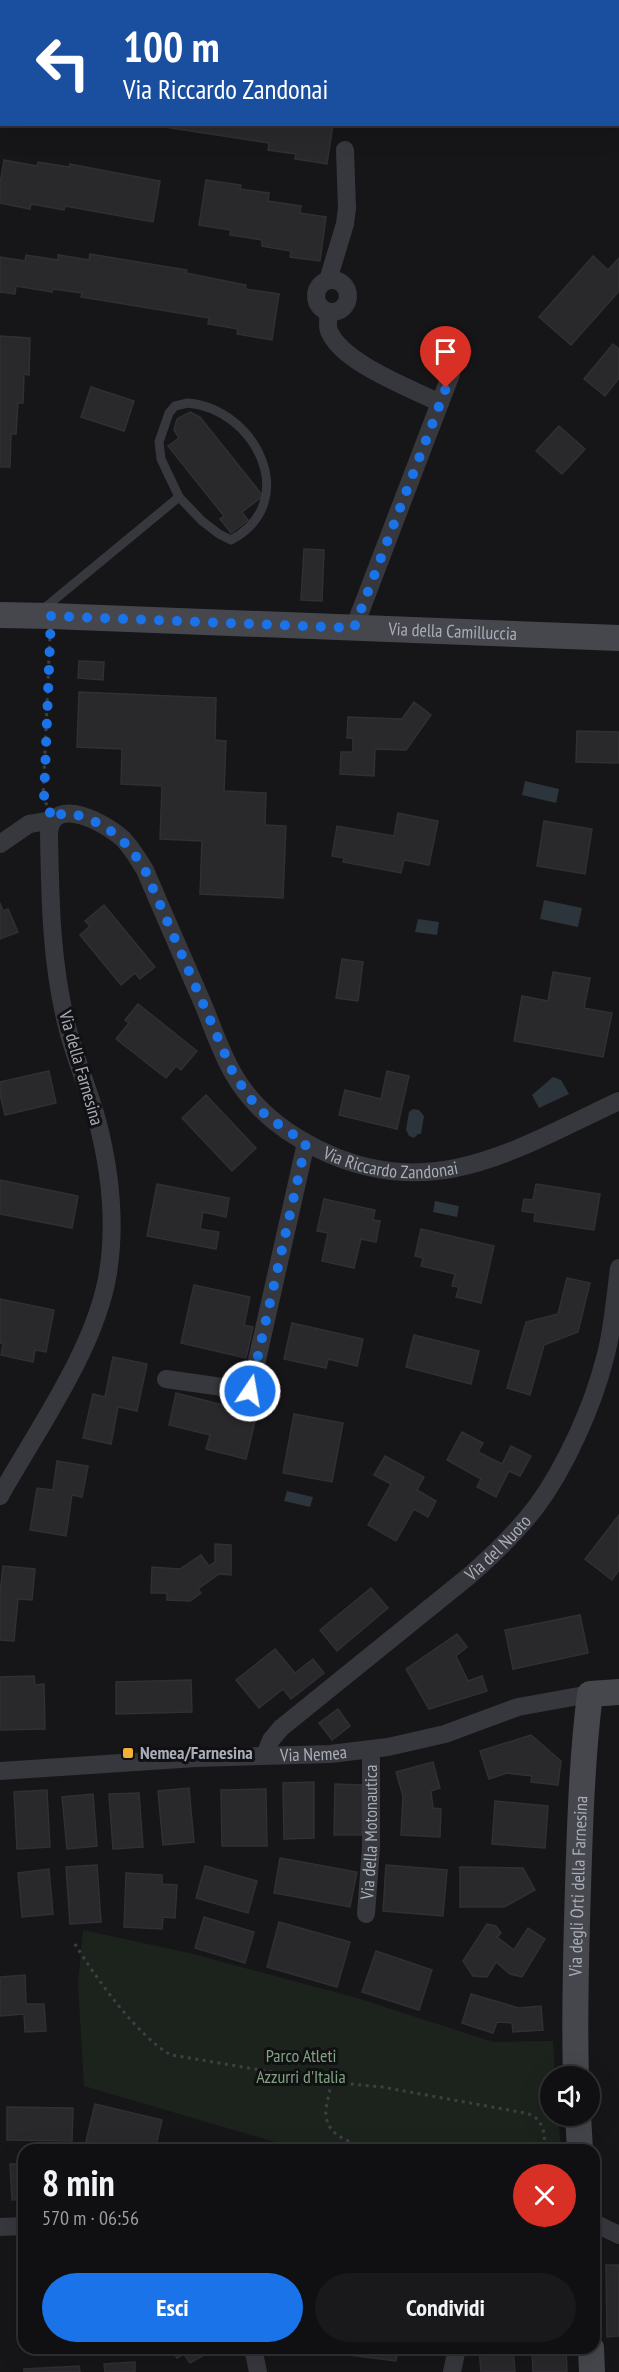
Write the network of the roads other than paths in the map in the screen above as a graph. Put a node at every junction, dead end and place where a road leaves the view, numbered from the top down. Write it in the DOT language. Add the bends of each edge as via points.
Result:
graph roads {
  1 [pos="345,150"];
  2 [pos="451,374"];
  3 [pos="440,403"];
  4 [pos="179,498"];
  5 [pos="0,615"];
  6 [pos="42,616"];
  7 [pos="354,628"];
  8 [pos="619,638"];
  9 [pos="53,820"];
  10 [pos="0,844"];
  11 [pos="619,1101"];
  12 [pos="306,1143"];
  13 [pos="619,1268"];
  14 [pos="166,1379"];
  15 [pos="0,1496"];
  16 [pos="619,1692"];
  17 [pos="590,1694"];
  18 [pos="371,1749"];
  19 [pos="265,1755"];
  20 [pos="0,1771"];
  21 [pos="366,1914"];
  22 [pos="576,2066"];
  23 [pos="579,2126"];
  24 [pos="580,2144"];
  25 [pos="18,2226"];
  26 [pos="600,2226"];
  27 [pos="0,2227"];
  28 [pos="619,2235"];
  29 [pos="254,2354"];
  30 [pos="456,2354"];
  31 [pos="591,2354"];
  32 [pos="258,2372"];
  33 [pos="452,2372"];
  34 [pos="592,2372"];
  1 -- 3 [label="street" via="345,224 328,280 343,284 348,294 343,308 329,312 330,332 344,350 368,366"];
  2 -- 3 [label="street"];
  3 -- 7 [label="street"];
  4 -- 4 [label="lane" via="231,540 256,520 264,503 267,488 258,448 232,420 198,404 175,406 159,442 160,459"];
  4 -- 6 [label="lane"];
  5 -- 6 [label="main road, Via della Camilluccia"];
  6 -- 7 [label="main road, Via della Camilluccia"];
  7 -- 8 [label="main road, Via della Camilluccia"];
  9 -- 10 [label="street, Via Riccardo Zandonai" via="29,824"];
  9 -- 12 [label="street, Via Riccardo Zandonai" via="66,813 90,820 115,832 130,847 145,870 234,1075 256,1106"];
  9 -- 15 [label="street, Via della Farnesina" via="49,832 54,956 69,1035 104,1152 111,1201 111,1242 108,1274 87,1338"];
  11 -- 12 [label="street, Via Riccardo Zandonai" via="491,1158 437,1172 375,1170"];
  12 -- 14 [label="street" via="250,1391"];
  13 -- 19 [label="street, Via del Nuoto" via="599,1380 560,1467 536,1506 469,1576 281,1728"];
  16 -- 17 [label="main road, Via Nemea"];
  17 -- 18 [label="street, Via Nemea" via="518,1707 436,1737"];
  17 -- 22 [label="main road, Via degli Orti della Farnesina" via="580,1841"];
  18 -- 19 [label="street, Via Nemea"];
  18 -- 21 [label="street, Via della Motonautica"];
  19 -- 20 [label="street, Via Nemea"];
  23 -- 24 [label="main road"];
  25 -- 27 [label="street"];
  26 -- 28 [label="street"];
  29 -- 32 [label="street"];
  30 -- 33 [label="street"];
  31 -- 34 [label="main road"];
}
